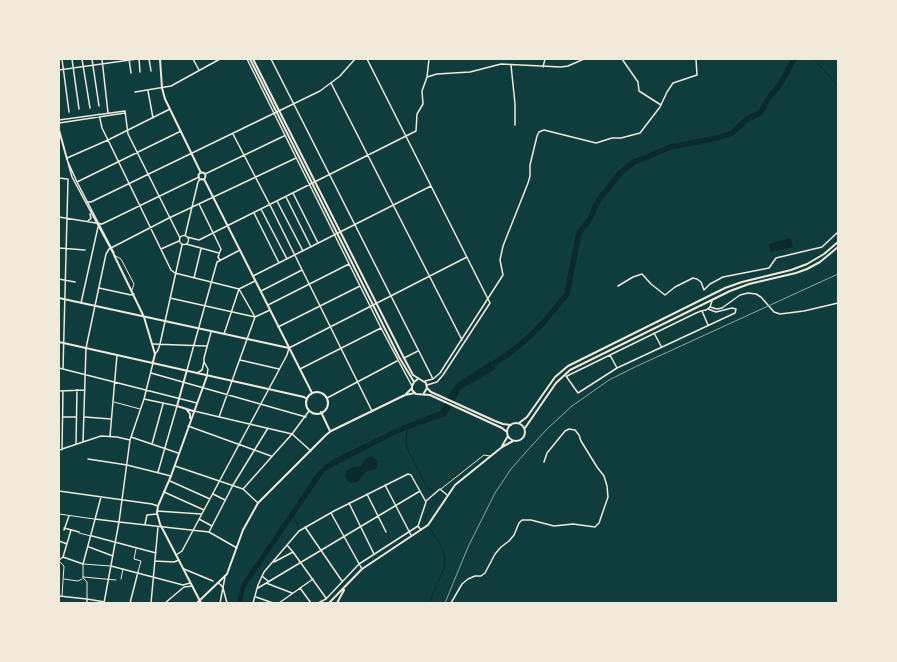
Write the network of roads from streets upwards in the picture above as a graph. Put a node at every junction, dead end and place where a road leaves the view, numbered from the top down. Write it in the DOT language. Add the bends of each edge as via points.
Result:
graph roads {
  1 [pos="62,59"];
  2 [pos="72,59"];
  3 [pos="82,59"];
  4 [pos="92,59"];
  5 [pos="102,59"];
  6 [pos="138,59"];
  7 [pos="150,59"];
  8 [pos="160,59"];
  9 [pos="193,59"];
  10 [pos="220,59"];
  11 [pos="248,59"];
  12 [pos="253,59"];
  13 [pos="272,59"];
  14 [pos="355,59"];
  15 [pos="367,59"];
  16 [pos="429,59"];
  17 [pos="545,59"];
  18 [pos="584,59"];
  19 [pos="622,59"];
  20 [pos="696,59"];
  21 [pos="129,60"];
  22 [pos="215,60"];
  23 [pos="102,64"];
  24 [pos="93,65"];
  25 [pos="511,65"];
  26 [pos="84,66"];
  27 [pos="543,67"];
  28 [pos="73,68"];
  29 [pos="63,69"];
  30 [pos="59,70"];
  31 [pos="199,70"];
  32 [pos="151,71"];
  33 [pos="140,72"];
  34 [pos="130,73"];
  35 [pos="427,77"];
  36 [pos="331,83"];
  37 [pos="162,88"];
  38 [pos="148,91"];
  39 [pos="135,92"];
  40 [pos="294,104"];
  41 [pos="661,105"];
  42 [pos="99,106"];
  43 [pos="90,108"];
  44 [pos="79,109"];
  45 [pos="170,109"];
  46 [pos="280,111"];
  47 [pos="69,112"];
  48 [pos="275,113"];
  49 [pos="99,114"];
  50 [pos="109,114"];
  51 [pos="100,116"];
  52 [pos="154,118"];
  53 [pos="59,120"];
  54 [pos="59,123"];
  55 [pos="515,125"];
  56 [pos="59,130"];
  57 [pos="128,130"];
  58 [pos="181,131"];
  59 [pos="233,134"];
  60 [pos="285,135"];
  61 [pos="406,136"];
  62 [pos="108,140"];
  63 [pos="137,153"];
  64 [pos="192,153"];
  65 [pos="367,155"];
  66 [pos="244,156"];
  67 [pos="67,158"];
  68 [pos="296,158"];
  69 [pos="119,162"];
  70 [pos="201,173"];
  71 [pos="148,174"];
  72 [pos="205,174"];
  73 [pos="330,174"];
  74 [pos="254,177"];
  75 [pos="59,178"];
  76 [pos="72,178"];
  77 [pos="200,178"];
  78 [pos="68,179"];
  79 [pos="204,179"];
  80 [pos="77,182"];
  81 [pos="314,183"];
  82 [pos="129,184"];
  83 [pos="309,185"];
  84 [pos="431,186"];
  85 [pos="293,193"];
  86 [pos="159,197"];
  87 [pos="213,197"];
  88 [pos="286,197"];
  89 [pos="277,201"];
  90 [pos="88,202"];
  91 [pos="199,204"];
  92 [pos="269,205"];
  93 [pos="140,206"];
  94 [pos="393,206"];
  95 [pos="192,207"];
  96 [pos="261,209"];
  97 [pos="90,212"];
  98 [pos="254,212"];
  99 [pos="59,217"];
  100 [pos="67,218"];
  101 [pos="169,218"];
  102 [pos="87,221"];
  103 [pos="95,222"];
  104 [pos="99,224"];
  105 [pos="228,225"];
  106 [pos="355,225"];
  107 [pos="98,227"];
  108 [pos="151,228"];
  109 [pos="340,232"];
  110 [pos="838,232"];
  111 [pos="213,233"];
  112 [pos="336,234"];
  113 [pos="186,236"];
  114 [pos="179,240"];
  115 [pos="838,242"];
  116 [pos="318,243"];
  117 [pos="186,244"];
  118 [pos="182,245"];
  119 [pos="311,247"];
  120 [pos="59,248"];
  121 [pos="111,248"];
  122 [pos="838,248"];
  123 [pos="66,249"];
  124 [pos="161,249"];
  125 [pos="201,249"];
  126 [pos="85,250"];
  127 [pos="240,250"];
  128 [pos="303,251"];
  129 [pos="219,253"];
  130 [pos="114,255"];
  131 [pos="295,255"];
  132 [pos="467,257"];
  133 [pos="287,259"];
  134 [pos="220,260"];
  135 [pos="279,263"];
  136 [pos="349,264"];
  137 [pos="302,270"];
  138 [pos="175,273"];
  139 [pos="253,276"];
  140 [pos="429,276"];
  141 [pos="194,278"];
  142 [pos="59,279"];
  143 [pos="66,280"];
  144 [pos="255,281"];
  145 [pos="75,282"];
  146 [pos="211,282"];
  147 [pos="309,284"];
  148 [pos="360,286"];
  149 [pos="618,286"];
  150 [pos="99,288"];
  151 [pos="239,289"];
  152 [pos="132,291"];
  153 [pos="260,291"];
  154 [pos="134,294"];
  155 [pos="391,296"];
  156 [pos="59,298"];
  157 [pos="170,298"];
  158 [pos="488,299"];
  159 [pos="712,299"];
  160 [pos="65,300"];
  161 [pos="838,302"];
  162 [pos="81,303"];
  163 [pos="376,303"];
  164 [pos="205,305"];
  165 [pos="268,305"];
  166 [pos="372,305"];
  167 [pos="95,306"];
  168 [pos="320,306"];
  169 [pos="692,308"];
  170 [pos="709,308"];
  171 [pos="270,310"];
  172 [pos="232,311"];
  173 [pos="701,311"];
  174 [pos="144,317"];
  175 [pos="255,317"];
  176 [pos="165,322"];
  177 [pos="708,325"];
  178 [pos="278,327"];
  179 [pos="330,327"];
  180 [pos="381,328"];
  181 [pos="198,329"];
  182 [pos="211,332"];
  183 [pos="654,333"];
  184 [pos="224,334"];
  185 [pos="247,340"];
  186 [pos="462,340"];
  187 [pos="59,342"];
  188 [pos="63,343"];
  189 [pos="153,344"];
  190 [pos="160,344"];
  191 [pos="194,345"];
  192 [pos="206,346"];
  193 [pos="661,347"];
  194 [pos="86,348"];
  195 [pos="289,348"];
  196 [pos="341,348"];
  197 [pos="418,351"];
  198 [pos="155,354"];
  199 [pos="117,355"];
  200 [pos="610,355"];
  201 [pos="404,358"];
  202 [pos="240,360"];
  203 [pos="398,361"];
  204 [pos="153,362"];
  205 [pos="204,362"];
  206 [pos="59,368"];
  207 [pos="617,368"];
  208 [pos="63,369"];
  209 [pos="279,369"];
  210 [pos="300,369"];
  211 [pos="187,370"];
  212 [pos="151,373"];
  213 [pos="197,373"];
  214 [pos="86,374"];
  215 [pos="207,375"];
  216 [pos="562,376"];
  217 [pos="566,376"];
  218 [pos="433,379"];
  219 [pos="418,380"];
  220 [pos="232,381"];
  221 [pos="425,381"];
  222 [pos="115,382"];
  223 [pos="184,382"];
  224 [pos="358,382"];
  225 [pos="414,382"];
  226 [pos="427,385"];
  227 [pos="203,387"];
  228 [pos="412,387"];
  229 [pos="427,388"];
  230 [pos="268,389"];
  231 [pos="77,390"];
  232 [pos="85,390"];
  233 [pos="146,390"];
  234 [pos="59,391"];
  235 [pos="63,391"];
  236 [pos="312,393"];
  237 [pos="415,393"];
  238 [pos="424,393"];
  239 [pos="430,393"];
  240 [pos="227,394"];
  241 [pos="405,395"];
  242 [pos="179,398"];
  243 [pos="327,398"];
  244 [pos="144,399"];
  245 [pos="307,399"];
  246 [pos="113,402"];
  247 [pos="163,403"];
  248 [pos="197,403"];
  249 [pos="261,404"];
  250 [pos="176,406"];
  251 [pos="140,409"];
  252 [pos="186,409"];
  253 [pos="309,410"];
  254 [pos="194,411"];
  255 [pos="321,412"];
  256 [pos="372,412"];
  257 [pos="472,412"];
  258 [pos="62,417"];
  259 [pos="76,417"];
  260 [pos="85,417"];
  261 [pos="219,417"];
  262 [pos="306,417"];
  263 [pos="111,419"];
  264 [pos="190,421"];
  265 [pos="519,423"];
  266 [pos="250,424"];
  267 [pos="511,425"];
  268 [pos="188,426"];
  269 [pos="268,428"];
  270 [pos="525,428"];
  271 [pos="330,431"];
  272 [pos="507,432"];
  273 [pos="292,434"];
  274 [pos="110,436"];
  275 [pos="508,436"];
  276 [pos="131,437"];
  277 [pos="130,440"];
  278 [pos="513,441"];
  279 [pos="83,442"];
  280 [pos="76,444"];
  281 [pos="152,444"];
  282 [pos="239,445"];
  283 [pos="502,447"];
  284 [pos="164,448"];
  285 [pos="60,450"];
  286 [pos="255,451"];
  287 [pos="311,451"];
  288 [pos="178,453"];
  289 [pos="271,456"];
  290 [pos="491,456"];
  291 [pos="88,459"];
  292 [pos="544,462"];
  293 [pos="127,465"];
  294 [pos="174,465"];
  295 [pos="158,472"];
  296 [pos="171,476"];
  297 [pos="168,481"];
  298 [pos="219,481"];
  299 [pos="385,485"];
  300 [pos="233,486"];
  301 [pos="243,489"];
  302 [pos="440,489"];
  303 [pos="59,491"];
  304 [pos="420,491"];
  305 [pos="164,492"];
  306 [pos="213,494"];
  307 [pos="367,494"];
  308 [pos="447,495"];
  309 [pos="100,497"];
  310 [pos="210,499"];
  311 [pos="122,500"];
  312 [pos="225,500"];
  313 [pos="426,501"];
  314 [pos="258,503"];
  315 [pos="349,504"];
  316 [pos="158,506"];
  317 [pos="396,506"];
  318 [pos="204,510"];
  319 [pos="157,511"];
  320 [pos="331,513"];
  321 [pos="59,514"];
  322 [pos="157,514"];
  323 [pos="202,514"];
  324 [pos="69,516"];
  325 [pos="379,516"];
  326 [pos="95,519"];
  327 [pos="199,519"];
  328 [pos="119,522"];
  329 [pos="145,525"];
  330 [pos="212,526"];
  331 [pos="361,526"];
  332 [pos="418,526"];
  333 [pos="158,527"];
  334 [pos="305,527"];
  335 [pos="162,528"];
  336 [pos="71,530"];
  337 [pos="421,530"];
  338 [pos="192,531"];
  339 [pos="79,532"];
  340 [pos="208,532"];
  341 [pos="386,532"];
  342 [pos="409,532"];
  343 [pos="91,536"];
  344 [pos="344,536"];
  345 [pos="412,536"];
  346 [pos="59,541"];
  347 [pos="116,543"];
  348 [pos="67,544"];
  349 [pos="287,545"];
  350 [pos="88,547"];
  351 [pos="136,548"];
  352 [pos="237,548"];
  353 [pos="321,550"];
  354 [pos="156,552"];
  355 [pos="293,552"];
  356 [pos="374,554"];
  357 [pos="176,555"];
  358 [pos="113,556"];
  359 [pos="63,557"];
  360 [pos="59,560"];
  361 [pos="179,560"];
  362 [pos="155,562"];
  363 [pos="272,562"];
  364 [pos="300,562"];
  365 [pos="83,564"];
  366 [pos="359,564"];
  367 [pos="111,566"];
  368 [pos="123,569"];
  369 [pos="184,569"];
  370 [pos="362,569"];
  371 [pos="138,572"];
  372 [pos="262,576"];
  373 [pos="153,577"];
  374 [pos="225,577"];
  375 [pos="83,578"];
  376 [pos="109,578"];
  377 [pos="63,579"];
  378 [pos="121,579"];
  379 [pos="313,579"];
  380 [pos="116,580"];
  381 [pos="213,581"];
  382 [pos="268,581"];
  383 [pos="342,581"];
  384 [pos="190,583"];
  385 [pos="218,583"];
  386 [pos="265,583"];
  387 [pos="183,585"];
  388 [pos="347,585"];
  389 [pos="192,586"];
  390 [pos="184,588"];
  391 [pos="223,588"];
  392 [pos="258,588"];
  393 [pos="300,588"];
  394 [pos="292,593"];
  395 [pos="59,596"];
  396 [pos="62,597"];
  397 [pos="255,597"];
  398 [pos="326,598"];
  399 [pos="87,599"];
  400 [pos="104,602"];
  401 [pos="200,602"];
  402 [pos="87,603"];
  403 [pos="112,603"];
  404 [pos="130,603"];
  405 [pos="151,603"];
  406 [pos="165,603"];
  407 [pos="197,603"];
  408 [pos="220,603"];
  409 [pos="227,603"];
  410 [pos="253,603"];
  411 [pos="273,603"];
  412 [pos="279,603"];
  413 [pos="311,603"];
  414 [pos="318,603"];
  415 [pos="329,603"];
  416 [pos="337,603"];
  417 [pos="451,603"];
  1 -- 29 [label="street"];
  2 -- 28 [label="street"];
  3 -- 26 [label="street"];
  4 -- 24 [label="street"];
  5 -- 23 [label="street"];
  6 -- 21 [label="street"];
  6 -- 33 [label="street"];
  7 -- 32 [label="street"];
  8 -- 37 [label="street"];
  9 -- 31 [label="street"];
  10 -- 22 [label="street"];
  11 -- 48 [label="street"];
  12 -- 46 [label="street"];
  13 -- 40 [label="street"];
  14 -- 36 [label="street"];
  15 -- 61 [label="street"];
  16 -- 35 [label="street"];
  17 -- 27 [label="street"];
  18 -- 27 [label="street" via="568,66"];
  19 -- 41 [label="street" via="638,82 639,91"];
  20 -- 41 [label="street" via="696,75 673,83"];
  21 -- 23 [label="street"];
  21 -- 34 [label="street"];
  22 -- 31 [label="street"];
  23 -- 24 [label="street"];
  23 -- 50 [label="street"];
  24 -- 26 [label="street"];
  24 -- 42 [label="street"];
  25 -- 27 [label="street"];
  25 -- 35 [label="street" via="501,64 470,72"];
  25 -- 55 [label="street"];
  26 -- 28 [label="street"];
  26 -- 43 [label="street"];
  28 -- 29 [label="street"];
  28 -- 44 [label="street"];
  29 -- 30 [label="street"];
  29 -- 47 [label="street"];
  31 -- 37 [label="street" via="171,86"];
  35 -- 61 [label="street" via="422,90 422,106 417,114 416,131"];
  36 -- 40 [label="street"];
  36 -- 65 [label="street"];
  37 -- 38 [label="street"];
  37 -- 45 [label="street"];
  38 -- 39 [label="street"];
  38 -- 52 [label="street"];
  40 -- 46 [label="street"];
  40 -- 73 [label="street"];
  41 -- 158 [label="street" via="640,133 621,138 596,143 544,130 539,132 530,165 530,176 502,246 500,260 504,275"];
  45 -- 52 [label="street"];
  45 -- 58 [label="street"];
  46 -- 48 [label="street"];
  46 -- 81 [label="street"];
  48 -- 59 [label="street"];
  48 -- 60 [label="street"];
  48 -- 81 [label="street"];
  49 -- 50 [label="street"];
  49 -- 51 [label="street"];
  49 -- 53 [label="street"];
  50 -- 51 [label="street"];
  50 -- 57 [label="street" via="125,112"];
  51 -- 54 [label="street"];
  51 -- 62 [label="street"];
  52 -- 57 [label="street"];
  56 -- 67 [label="street"];
  57 -- 62 [label="street"];
  57 -- 63 [label="street"];
  58 -- 63 [label="street"];
  58 -- 64 [label="street"];
  59 -- 64 [label="street"];
  59 -- 66 [label="street"];
  60 -- 66 [label="street"];
  60 -- 68 [label="street"];
  61 -- 65 [label="street"];
  61 -- 84 [label="street"];
  62 -- 67 [label="street"];
  62 -- 69 [label="street"];
  63 -- 69 [label="street"];
  63 -- 71 [label="street"];
  64 -- 70 [label="street"];
  64 -- 71 [label="street"];
  65 -- 73 [label="street"];
  65 -- 94 [label="street"];
  66 -- 72 [label="street"];
  66 -- 74 [label="street"];
  67 -- 76 [label="street"];
  67 -- 80 [label="street"];
  68 -- 74 [label="street"];
  68 -- 83 [label="street"];
  69 -- 80 [label="street"];
  69 -- 82 [label="street"];
  70 -- 72 [label="street"];
  70 -- 77 [label="street"];
  71 -- 82 [label="street"];
  71 -- 86 [label="street"];
  72 -- 79 [label="street"];
  73 -- 81 [label="street"];
  73 -- 106 [label="street"];
  74 -- 87 [label="street"];
  74 -- 92 [label="street"];
  75 -- 78 [label="street"];
  76 -- 78 [label="street"];
  76 -- 97 [label="street"];
  77 -- 79 [label="street"];
  77 -- 86 [label="street"];
  77 -- 95 [label="street"];
  78 -- 100 [label="street"];
  79 -- 87 [label="street"];
  80 -- 90 [label="street"];
  81 -- 83 [label="street"];
  81 -- 109 [label="street"];
  81 -- 112 [label="street"];
  82 -- 90 [label="street"];
  82 -- 93 [label="street"];
  83 -- 85 [label="street"];
  83 -- 112 [label="street"];
  84 -- 94 [label="street"];
  84 -- 132 [label="street"];
  85 -- 88 [label="street"];
  85 -- 116 [label="street"];
  86 -- 93 [label="street"];
  86 -- 101 [label="street"];
  87 -- 91 [label="street"];
  87 -- 105 [label="street"];
  88 -- 89 [label="street"];
  88 -- 119 [label="street"];
  89 -- 92 [label="street"];
  89 -- 128 [label="street"];
  90 -- 104 [label="street"];
  91 -- 95 [label="street"];
  91 -- 111 [label="street"];
  92 -- 96 [label="street"];
  92 -- 131 [label="street"];
  93 -- 104 [label="street"];
  93 -- 108 [label="street"];
  94 -- 106 [label="street"];
  94 -- 140 [label="street"];
  95 -- 101 [label="street"];
  95 -- 113 [label="street"];
  96 -- 98 [label="street"];
  96 -- 133 [label="street"];
  97 -- 102 [label="street"];
  97 -- 103 [label="street"];
  98 -- 105 [label="street"];
  98 -- 135 [label="street"];
  99 -- 100 [label="street"];
  100 -- 102 [label="street"];
  100 -- 123 [label="street"];
  101 -- 108 [label="street"];
  101 -- 114 [label="street"];
  102 -- 103 [label="street"];
  103 -- 104 [label="street"];
  103 -- 107 [label="street"];
  104 -- 121 [label="street"];
  105 -- 111 [label="street"];
  105 -- 127 [label="street"];
  106 -- 109 [label="street"];
  106 -- 155 [label="street"];
  107 -- 121 [label="street"];
  107 -- 162 [label="street"];
  108 -- 121 [label="street"];
  108 -- 124 [label="street"];
  109 -- 112 [label="street"];
  109 -- 163 [label="street"];
  110 -- 149 [label="street" via="822,247 776,258 769,268 723,277 704,290 701,282 693,278 666,295 642,274"];
  111 -- 113 [label="street" via="199,240"];
  111 -- 129 [label="street" via="221,249"];
  112 -- 116 [label="street"];
  112 -- 136 [label="street"];
  112 -- 166 [label="street"];
  113 -- 114 [label="street"];
  113 -- 117 [label="street"];
  114 -- 118 [label="street"];
  114 -- 124 [label="street"];
  115 -- 265 [label="street" via="807,264 725,288 568,366 555,377 527,417"];
  116 -- 119 [label="street"];
  117 -- 118 [label="street"];
  117 -- 125 [label="street"];
  118 -- 138 [label="street"];
  119 -- 128 [label="street"];
  120 -- 123 [label="street"];
  121 -- 130 [label="street"];
  121 -- 150 [label="street" via="106,254"];
  122 -- 159 [label="street" via="817,264 800,272 742,286"];
  123 -- 126 [label="street"];
  123 -- 143 [label="street"];
  124 -- 138 [label="street"];
  125 -- 129 [label="street"];
  125 -- 141 [label="street"];
  127 -- 134 [label="street"];
  127 -- 139 [label="street"];
  128 -- 131 [label="street"];
  129 -- 134 [label="street"];
  130 -- 152 [label="street"];
  130 -- 152 [label="street" via="121,259 134,284"];
  131 -- 133 [label="street"];
  131 -- 137 [label="street"];
  132 -- 140 [label="street"];
  132 -- 158 [label="street"];
  133 -- 135 [label="street"];
  134 -- 146 [label="street" via="217,262"];
  135 -- 139 [label="street"];
  136 -- 147 [label="street"];
  136 -- 148 [label="street"];
  137 -- 147 [label="street"];
  137 -- 153 [label="street"];
  138 -- 141 [label="street"];
  138 -- 157 [label="street"];
  139 -- 144 [label="street"];
  140 -- 155 [label="street"];
  140 -- 186 [label="street"];
  141 -- 146 [label="street"];
  142 -- 143 [label="street"];
  143 -- 145 [label="street"];
  143 -- 160 [label="street"];
  144 -- 151 [label="street"];
  144 -- 153 [label="street"];
  146 -- 151 [label="street"];
  146 -- 164 [label="street"];
  147 -- 165 [label="street"];
  147 -- 168 [label="street"];
  148 -- 166 [label="street"];
  148 -- 168 [label="street"];
  150 -- 154 [label="street"];
  150 -- 167 [label="street"];
  151 -- 172 [label="street"];
  151 -- 175 [label="street"];
  152 -- 154 [label="street"];
  153 -- 165 [label="street"];
  154 -- 174 [label="street"];
  155 -- 163 [label="street"];
  155 -- 197 [label="street"];
  156 -- 160 [label="street"];
  157 -- 164 [label="street"];
  157 -- 176 [label="street"];
  158 -- 186 [label="street"];
  158 -- 226 [label="street" via="490,302 443,376"];
  159 -- 169 [label="street"];
  159 -- 170 [label="street"];
  160 -- 162 [label="street"];
  160 -- 188 [label="street"];
  161 -- 170 [label="street" via="780,314 774,312 766,301 756,294 748,293 740,295 722,308"];
  162 -- 167 [label="street"];
  163 -- 166 [label="street"];
  163 -- 201 [label="street"];
  164 -- 172 [label="street"];
  164 -- 181 [label="street"];
  165 -- 171 [label="street"];
  166 -- 179 [label="street"];
  166 -- 180 [label="street"];
  166 -- 225 [label="street"];
  167 -- 174 [label="street"];
  167 -- 194 [label="street"];
  168 -- 178 [label="street"];
  168 -- 179 [label="street"];
  169 -- 173 [label="street"];
  169 -- 216 [label="street"];
  170 -- 173 [label="street"];
  170 -- 177 [label="street" via="716,312 736,309 735,313"];
  171 -- 175 [label="street"];
  171 -- 178 [label="street"];
  172 -- 175 [label="street"];
  172 -- 184 [label="street"];
  173 -- 177 [label="street"];
  173 -- 183 [label="street"];
  174 -- 176 [label="street"];
  174 -- 189 [label="street"];
  175 -- 185 [label="street"];
  176 -- 181 [label="street"];
  176 -- 190 [label="street"];
  177 -- 193 [label="street"];
  178 -- 195 [label="street"];
  179 -- 195 [label="street"];
  179 -- 196 [label="street"];
  180 -- 196 [label="street"];
  180 -- 203 [label="street"];
  181 -- 182 [label="street"];
  181 -- 191 [label="street"];
  182 -- 184 [label="street"];
  182 -- 192 [label="street"];
  183 -- 193 [label="street"];
  183 -- 200 [label="street"];
  184 -- 185 [label="street"];
  185 -- 195 [label="street"];
  185 -- 202 [label="street"];
  186 -- 218 [label="street" via="440,374"];
  187 -- 188 [label="street"];
  188 -- 194 [label="street"];
  188 -- 208 [label="street"];
  189 -- 190 [label="street"];
  189 -- 198 [label="street"];
  190 -- 191 [label="street"];
  190 -- 198 [label="street"];
  191 -- 192 [label="street"];
  191 -- 211 [label="street"];
  192 -- 205 [label="street"];
  193 -- 207 [label="street"];
  194 -- 199 [label="street"];
  194 -- 214 [label="street"];
  195 -- 209 [label="street"];
  195 -- 210 [label="street"];
  196 -- 210 [label="street"];
  196 -- 224 [label="street"];
  197 -- 201 [label="street"];
  197 -- 218 [label="street"];
  198 -- 204 [label="street"];
  199 -- 204 [label="street"];
  199 -- 222 [label="street"];
  200 -- 207 [label="street"];
  200 -- 217 [label="street"];
  201 -- 219 [label="street"];
  202 -- 209 [label="street"];
  202 -- 220 [label="street"];
  203 -- 224 [label="street"];
  203 -- 228 [label="street"];
  204 -- 211 [label="street"];
  204 -- 212 [label="street"];
  205 -- 213 [label="street" via="202,370"];
  205 -- 215 [label="street" via="208,370"];
  206 -- 208 [label="street"];
  207 -- 217 [label="street" via="578,393"];
  208 -- 214 [label="street"];
  209 -- 230 [label="street"];
  210 -- 236 [label="street"];
  211 -- 213 [label="street"];
  211 -- 223 [label="street"];
  212 -- 223 [label="street"];
  212 -- 233 [label="street"];
  213 -- 215 [label="street"];
  214 -- 222 [label="street"];
  214 -- 232 [label="street"];
  215 -- 220 [label="street"];
  215 -- 227 [label="street"];
  216 -- 217 [label="street"];
  216 -- 270 [label="street"];
  218 -- 221 [label="street"];
  219 -- 221 [label="street"];
  219 -- 225 [label="street"];
  220 -- 230 [label="street"];
  220 -- 240 [label="street"];
  221 -- 226 [label="street"];
  222 -- 233 [label="street"];
  222 -- 246 [label="street"];
  223 -- 227 [label="street"];
  223 -- 242 [label="street"];
  224 -- 243 [label="street"];
  224 -- 256 [label="street"];
  225 -- 228 [label="street"];
  226 -- 229 [label="street"];
  227 -- 240 [label="street"];
  227 -- 248 [label="street"];
  228 -- 237 [label="street"];
  228 -- 241 [label="street"];
  229 -- 238 [label="street"];
  229 -- 239 [label="street"];
  230 -- 245 [label="street"];
  230 -- 249 [label="street"];
  231 -- 232 [label="street"];
  231 -- 235 [label="street"];
  231 -- 259 [label="street"];
  232 -- 260 [label="street"];
  233 -- 242 [label="street"];
  233 -- 244 [label="street"];
  234 -- 235 [label="street"];
  235 -- 258 [label="street"];
  236 -- 243 [label="street" via="320,393"];
  236 -- 245 [label="street"];
  237 -- 238 [label="street"];
  237 -- 241 [label="street"];
  238 -- 239 [label="street"];
  239 -- 257 [label="street"];
  240 -- 249 [label="street"];
  240 -- 261 [label="street"];
  241 -- 256 [label="street"];
  242 -- 248 [label="street"];
  242 -- 250 [label="street"];
  243 -- 255 [label="street" via="327,406"];
  244 -- 247 [label="street"];
  244 -- 251 [label="street"];
  245 -- 253 [label="street" via="306,405"];
  246 -- 251 [label="street"];
  246 -- 263 [label="street"];
  247 -- 250 [label="street"];
  247 -- 281 [label="street"];
  248 -- 254 [label="street"];
  249 -- 262 [label="street"];
  249 -- 266 [label="street"];
  250 -- 252 [label="street"];
  250 -- 284 [label="street"];
  251 -- 276 [label="street"];
  252 -- 254 [label="street"];
  252 -- 264 [label="street" via="190,414"];
  253 -- 255 [label="street"];
  253 -- 262 [label="street"];
  254 -- 261 [label="street"];
  254 -- 264 [label="street"];
  255 -- 271 [label="street"];
  256 -- 271 [label="street"];
  257 -- 267 [label="street"];
  257 -- 272 [label="street"];
  258 -- 259 [label="street"];
  258 -- 285 [label="street"];
  259 -- 280 [label="street"];
  260 -- 263 [label="street"];
  260 -- 279 [label="street"];
  261 -- 266 [label="street"];
  262 -- 273 [label="street"];
  263 -- 274 [label="street"];
  264 -- 268 [label="street"];
  265 -- 267 [label="street"];
  265 -- 270 [label="street"];
  266 -- 269 [label="street"];
  266 -- 282 [label="street"];
  267 -- 272 [label="street"];
  268 -- 282 [label="street"];
  268 -- 288 [label="street"];
  269 -- 273 [label="street"];
  269 -- 286 [label="street"];
  270 -- 278 [label="street" via="523,438"];
  271 -- 287 [label="street"];
  272 -- 275 [label="street"];
  273 -- 287 [label="street"];
  273 -- 289 [label="street"];
  274 -- 277 [label="street"];
  274 -- 279 [label="street"];
  275 -- 278 [label="street"];
  275 -- 283 [label="street"];
  276 -- 277 [label="street"];
  276 -- 281 [label="street"];
  277 -- 293 [label="street"];
  278 -- 283 [label="street"];
  279 -- 280 [label="street"];
  280 -- 285 [label="street"];
  281 -- 284 [label="street"];
  282 -- 286 [label="street"];
  282 -- 298 [label="street"];
  283 -- 290 [label="street"];
  284 -- 288 [label="street"];
  284 -- 295 [label="street"];
  286 -- 289 [label="street"];
  286 -- 300 [label="street"];
  287 -- 314 [label="street"];
  288 -- 294 [label="street"];
  289 -- 301 [label="street"];
  290 -- 302 [label="street" via="484,455"];
  290 -- 308 [label="street" via="462,478"];
  291 -- 293 [label="street"];
  292 -- 417 [label="street" via="547,453 565,431 575,430 579,434 604,476 607,486 608,498 599,523 595,527 574,524 554,526 522,520 514,535 495,554 485,573 462,584"];
  293 -- 295 [label="street"];
  293 -- 311 [label="street"];
  294 -- 296 [label="street"];
  294 -- 298 [label="street"];
  295 -- 296 [label="street"];
  296 -- 297 [label="street"];
  297 -- 305 [label="street"];
  297 -- 310 [label="street"];
  298 -- 300 [label="street"];
  298 -- 306 [label="street"];
  299 -- 304 [label="street" via="408,474"];
  299 -- 307 [label="street"];
  299 -- 317 [label="street"];
  300 -- 301 [label="street"];
  300 -- 312 [label="street"];
  301 -- 314 [label="street"];
  302 -- 308 [label="street"];
  302 -- 313 [label="street"];
  303 -- 309 [label="street"];
  304 -- 313 [label="street"];
  304 -- 317 [label="street"];
  305 -- 316 [label="street"];
  305 -- 318 [label="street"];
  306 -- 310 [label="street"];
  306 -- 312 [label="street"];
  307 -- 315 [label="street"];
  307 -- 325 [label="street"];
  308 -- 337 [label="street" via="428,525"];
  309 -- 311 [label="street"];
  309 -- 326 [label="street"];
  310 -- 318 [label="street"];
  311 -- 316 [label="street"];
  311 -- 328 [label="street"];
  312 -- 330 [label="street"];
  313 -- 332 [label="street"];
  314 -- 352 [label="street" via="243,530"];
  315 -- 320 [label="street"];
  315 -- 331 [label="street"];
  316 -- 319 [label="street"];
  317 -- 325 [label="street"];
  317 -- 342 [label="street"];
  318 -- 323 [label="street"];
  319 -- 322 [label="street"];
  319 -- 323 [label="street"];
  320 -- 334 [label="street"];
  320 -- 344 [label="street"];
  321 -- 324 [label="street"];
  322 -- 329 [label="street" via="147,515"];
  322 -- 335 [label="street"];
  323 -- 327 [label="street"];
  324 -- 326 [label="street"];
  324 -- 336 [label="street" via="64,529"];
  325 -- 331 [label="street"];
  325 -- 341 [label="street"];
  326 -- 328 [label="street"];
  326 -- 343 [label="street"];
  327 -- 330 [label="street"];
  327 -- 338 [label="street"];
  328 -- 329 [label="street"];
  328 -- 347 [label="street"];
  329 -- 333 [label="street"];
  330 -- 340 [label="street"];
  331 -- 344 [label="street"];
  331 -- 356 [label="street"];
  332 -- 337 [label="street"];
  332 -- 342 [label="street"];
  333 -- 335 [label="street"];
  333 -- 354 [label="street"];
  334 -- 349 [label="street"];
  334 -- 353 [label="street"];
  335 -- 338 [label="street"];
  335 -- 357 [label="street"];
  336 -- 339 [label="street"];
  336 -- 348 [label="street"];
  337 -- 345 [label="street"];
  338 -- 340 [label="street"];
  338 -- 357 [label="street" via="182,551"];
  339 -- 343 [label="street"];
  340 -- 352 [label="street"];
  342 -- 345 [label="street"];
  342 -- 356 [label="street"];
  343 -- 347 [label="street"];
  343 -- 350 [label="street"];
  344 -- 353 [label="street"];
  344 -- 366 [label="street"];
  345 -- 370 [label="street"];
  346 -- 348 [label="street"];
  347 -- 351 [label="street"];
  347 -- 358 [label="street"];
  348 -- 359 [label="street"];
  349 -- 355 [label="street"];
  349 -- 363 [label="street"];
  350 -- 358 [label="street"];
  350 -- 365 [label="street"];
  351 -- 354 [label="street"];
  351 -- 371 [label="street" via="134,559 141,561"];
  352 -- 374 [label="street"];
  353 -- 364 [label="street"];
  353 -- 383 [label="street"];
  354 -- 362 [label="street"];
  355 -- 363 [label="street"];
  355 -- 364 [label="street"];
  356 -- 366 [label="street"];
  357 -- 361 [label="street"];
  358 -- 367 [label="street"];
  359 -- 360 [label="street"];
  359 -- 365 [label="street"];
  360 -- 377 [label="street" via="64,566"];
  361 -- 362 [label="street"];
  361 -- 369 [label="street"];
  362 -- 373 [label="street"];
  363 -- 372 [label="street"];
  364 -- 379 [label="street"];
  364 -- 382 [label="street"];
  365 -- 367 [label="street"];
  365 -- 375 [label="street"];
  366 -- 370 [label="street"];
  366 -- 383 [label="street"];
  367 -- 368 [label="street"];
  367 -- 376 [label="street"];
  368 -- 371 [label="street"];
  368 -- 378 [label="street"];
  369 -- 381 [label="street"];
  369 -- 384 [label="street"];
  370 -- 388 [label="street"];
  371 -- 373 [label="street"];
  371 -- 404 [label="street"];
  372 -- 382 [label="street"];
  372 -- 392 [label="street"];
  373 -- 387 [label="street"];
  373 -- 405 [label="street"];
  374 -- 385 [label="street"];
  374 -- 391 [label="street"];
  375 -- 376 [label="street"];
  375 -- 377 [label="street" via="78,581"];
  375 -- 399 [label="street" via="87,582"];
  376 -- 380 [label="street"];
  376 -- 400 [label="street"];
  377 -- 396 [label="street"];
  379 -- 393 [label="street"];
  379 -- 398 [label="street"];
  382 -- 386 [label="street"];
  383 -- 398 [label="street"];
  384 -- 387 [label="street"];
  384 -- 389 [label="street"];
  385 -- 391 [label="street"];
  385 -- 401 [label="street"];
  386 -- 392 [label="street"];
  386 -- 394 [label="street"];
  387 -- 390 [label="street"];
  388 -- 415 [label="street"];
  388 -- 416 [label="street"];
  389 -- 390 [label="street"];
  389 -- 401 [label="street"];
  390 -- 406 [label="street"];
  391 -- 408 [label="street"];
  391 -- 409 [label="street"];
  392 -- 397 [label="street"];
  393 -- 394 [label="street"];
  393 -- 413 [label="street"];
  394 -- 412 [label="street"];
  395 -- 396 [label="street"];
  396 -- 399 [label="street"];
  397 -- 410 [label="street"];
  397 -- 411 [label="street"];
  398 -- 414 [label="street"];
  399 -- 400 [label="street"];
  399 -- 402 [label="street"];
  400 -- 403 [label="street"];
  401 -- 407 [label="street"];
}
